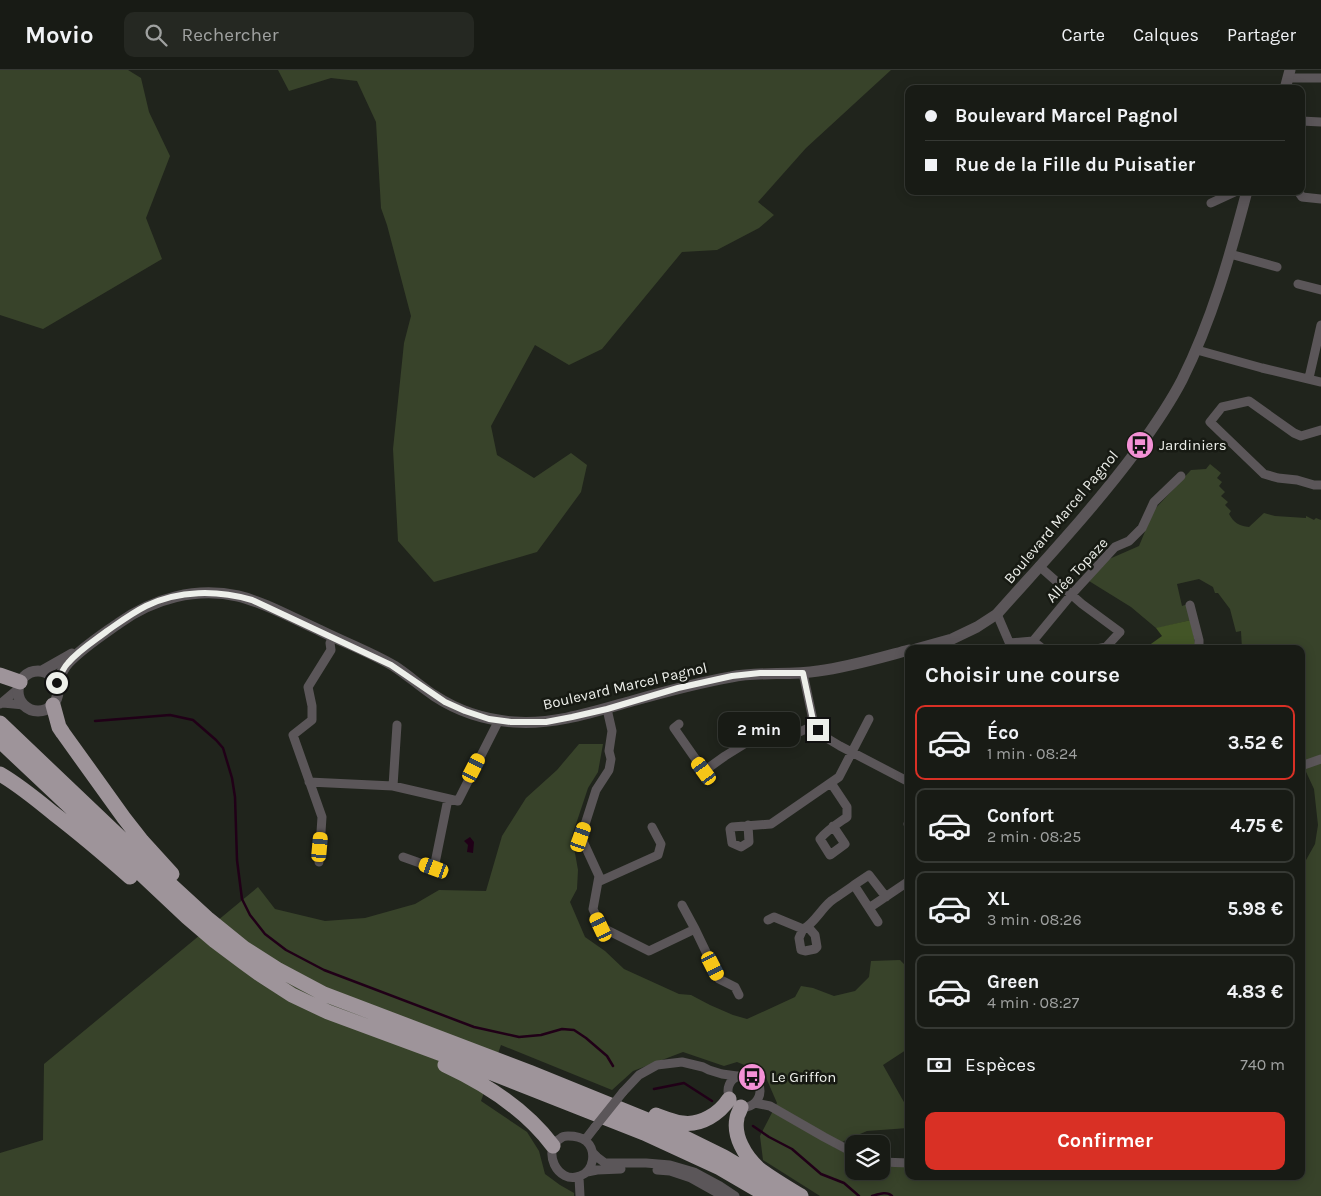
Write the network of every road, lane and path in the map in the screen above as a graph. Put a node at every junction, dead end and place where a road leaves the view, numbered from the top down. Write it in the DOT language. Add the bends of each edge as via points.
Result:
graph roads {
  1 [pos="1321,78"];
  2 [pos="1288,79"];
  3 [pos="1305,121"];
  4 [pos="1321,122"];
  5 [pos="1228,195"];
  6 [pos="1246,195"];
  7 [pos="1301,195"];
  8 [pos="1321,199"];
  9 [pos="1211,203"];
  10 [pos="1230,254"];
  11 [pos="1277,267"];
  12 [pos="1298,284"];
  13 [pos="1321,290"];
  14 [pos="1321,325"];
  15 [pos="1197,350"];
  16 [pos="1309,378"];
  17 [pos="1321,382"];
  18 [pos="1321,430"];
  19 [pos="1181,476"];
  20 [pos="1321,485"];
  21 [pos="1039,566"];
  22 [pos="1071,595"];
  23 [pos="1190,605"];
  24 [pos="997,614"];
  25 [pos="338,639"];
  26 [pos="1033,641"];
  27 [pos="88,645"];
  28 [pos="930,645"];
  29 [pos="1011,645"];
  30 [pos="1015,645"];
  31 [pos="1038,645"];
  32 [pos="1108,645"];
  33 [pos="1199,645"];
  34 [pos="905,651"];
  35 [pos="42,671"];
  36 [pos="803,673"];
  37 [pos="0,675"];
  38 [pos="57,683"];
  39 [pos="19,685"];
  40 [pos="1,703"];
  41 [pos="24,705"];
  42 [pos="53,705"];
  43 [pos="607,709"];
  44 [pos="740,717"];
  45 [pos="870,719"];
  46 [pos="499,720"];
  47 [pos="0,724"];
  48 [pos="679,724"];
  49 [pos="397,725"];
  50 [pos="816,726"];
  51 [pos="0,741"];
  52 [pos="746,743"];
  53 [pos="852,752"];
  54 [pos="1321,759"];
  55 [pos="1305,765"];
  56 [pos="0,774"];
  57 [pos="905,780"];
  58 [pos="309,782"];
  59 [pos="832,783"];
  60 [pos="393,786"];
  61 [pos="448,799"];
  62 [pos="748,825"];
  63 [pos="652,826"];
  64 [pos="833,826"];
  65 [pos="403,858"];
  66 [pos="319,862"];
  67 [pos="598,882"];
  68 [pos="905,884"];
  69 [pos="854,885"];
  70 [pos="886,897"];
  71 [pos="682,905"];
  72 [pos="869,908"];
  73 [pos="768,920"];
  74 [pos="878,922"];
  75 [pos="695,929"];
  76 [pos="243,962"];
  77 [pos="277,969"];
  78 [pos="739,996"];
  79 [pos="361,1024"];
  80 [pos="709,1070"];
  81 [pos="529,1072"];
  82 [pos="738,1076"];
  83 [pos="760,1089"];
  84 [pos="738,1100"];
  85 [pos="770,1106"];
  86 [pos="585,1140"];
  87 [pos="554,1146"];
  88 [pos="845,1148"];
  89 [pos="593,1152"];
  90 [pos="890,1162"];
  91 [pos="905,1163"];
  92 [pos="583,1174"];
  93 [pos="580,1196"];
  94 [pos="723,1196"];
  95 [pos="735,1196"];
  96 [pos="768,1196"];
  97 [pos="790,1196"];
  98 [pos="801,1196"];
  1 -- 2 [label="street"];
  3 -- 4 [label="street"];
  5 -- 9 [label="street"];
  6 -- 10 [label="street, Boulevard Marcel Pagnol"];
  7 -- 8 [label="street"];
  10 -- 11 [label="street"];
  10 -- 15 [label="street, Boulevard Marcel Pagnol"];
  12 -- 13 [label="street"];
  14 -- 16 [label="street"];
  15 -- 16 [label="street"];
  15 -- 21 [label="street, Boulevard Marcel Pagnol" via="1157,423 1120,472"];
  16 -- 17 [label="street"];
  18 -- 20 [label="street" via="1301,436 1294,434 1249,401 1222,407 1210,422 1264,474"];
  19 -- 22 [label="street, Allée Topaze" via="1154,502 1142,528 1129,540 1114,547"];
  21 -- 22 [label="street"];
  21 -- 24 [label="street, Boulevard Marcel Pagnol"];
  22 -- 26 [label="street, Allée Topaze"];
  22 -- 32 [label="street" via="1120,632"];
  23 -- 33 [label="street"];
  24 -- 28 [label="street, Boulevard Marcel Pagnol" via="952,639"];
  24 -- 29 [label="street"];
  25 -- 27 [label="street, Boulevard Marcel Pagnol" via="252,600 206,592 154,602"];
  25 -- 46 [label="street, Boulevard Marcel Pagnol" via="391,665 445,702"];
  25 -- 58 [label="street" via="330,643 331,650 308,688 312,720 293,735"];
  26 -- 30 [label="street"];
  26 -- 31 [label="street"];
  27 -- 35 [label="street, Boulevard Marcel Pagnol"];
  27 -- 38 [label="street, Boulevard Marcel Pagnol" via="67,664"];
  34 -- 36 [label="street, Boulevard Marcel Pagnol"];
  35 -- 38 [label="street" via="54,677"];
  35 -- 39 [label="street" via="29,673"];
  36 -- 43 [label="street, Boulevard Marcel Pagnol" via="732,676"];
  36 -- 50 [label="street"];
  37 -- 39 [label="highway"];
  38 -- 42 [label="street" via="58,695"];
  39 -- 40 [label="street"];
  39 -- 41 [label="street" via="20,700"];
  40 -- 41 [label="street"];
  41 -- 42 [label="street" via="35,711"];
  42 -- 77 [label="highway" via="59,727 142,841 222,924"];
  43 -- 46 [label="street, Boulevard Marcel Pagnol" via="546,722"];
  43 -- 67 [label="street" via="612,731 609,770 596,790 581,837 599,876"];
  44 -- 52 [label="street"];
  45 -- 53 [label="street"];
  46 -- 61 [label="street" via="458,801"];
  47 -- 77 [label="highway" via="207,918"];
  48 -- 52 [label="street" via="674,728 704,771"];
  49 -- 60 [label="street"];
  50 -- 52 [label="street" via="795,734"];
  50 -- 53 [label="street" via="825,737"];
  51 -- 76 [label="highway" via="187,917"];
  53 -- 57 [label="street"];
  53 -- 59 [label="street" via="839,777"];
  54 -- 55 [label="street"];
  56 -- 76 [label="highway" via="74,829 183,922"];
  58 -- 60 [label="street"];
  58 -- 66 [label="street" via="322,818"];
  59 -- 62 [label="street" via="771,824"];
  59 -- 64 [label="street" via="847,807 847,817"];
  60 -- 61 [label="street"];
  61 -- 65 [label="street" via="434,868"];
  63 -- 67 [label="street" via="661,844 658,854"];
  67 -- 75 [label="street" via="593,910 601,927 636,945 649,951"];
  68 -- 70 [label="street"];
  69 -- 70 [label="street" via="869,875"];
  69 -- 72 [label="street"];
  69 -- 73 [label="street" via="830,902 806,928 774,916"];
  70 -- 72 [label="street"];
  71 -- 75 [label="street"];
  72 -- 74 [label="street"];
  75 -- 78 [label="street" via="719,979 735,987"];
  76 -- 79 [label="highway" via="292,995"];
  77 -- 81 [label="highway" via="324,994"];
  79 -- 87 [label="highway" via="459,1071 499,1095 545,1134"];
  79 -- 96 [label="highway" via="644,1133 720,1168"];
  80 -- 82 [label="street"];
  80 -- 84 [label="street"];
  80 -- 86 [label="street, bridge" via="682,1062 657,1065 639,1075"];
  81 -- 84 [label="highway" via="588,1089 684,1124 712,1117"];
  81 -- 97 [label="highway" via="657,1124 724,1157"];
  82 -- 83 [label="street" via="752,1077"];
  82 -- 84 [label="street" via="730,1082"];
  83 -- 84 [label="street" via="760,1094"];
  83 -- 85 [label="street"];
  84 -- 85 [label="street"];
  84 -- 98 [label="highway" via="737,1132 747,1156 758,1168"];
  85 -- 88 [label="street"];
  86 -- 87 [label="street" via="568,1136 560,1138"];
  86 -- 89 [label="street"];
  87 -- 92 [label="street" via="552,1156 559,1172 569,1177"];
  89 -- 92 [label="street" via="592,1163"];
  89 -- 95 [label="street" via="605,1163 670,1165 694,1172"];
  90 -- 91 [label="street"];
  92 -- 93 [label="street"];
  92 -- 94 [label="street" via="597,1170 670,1171 691,1178"];
}
